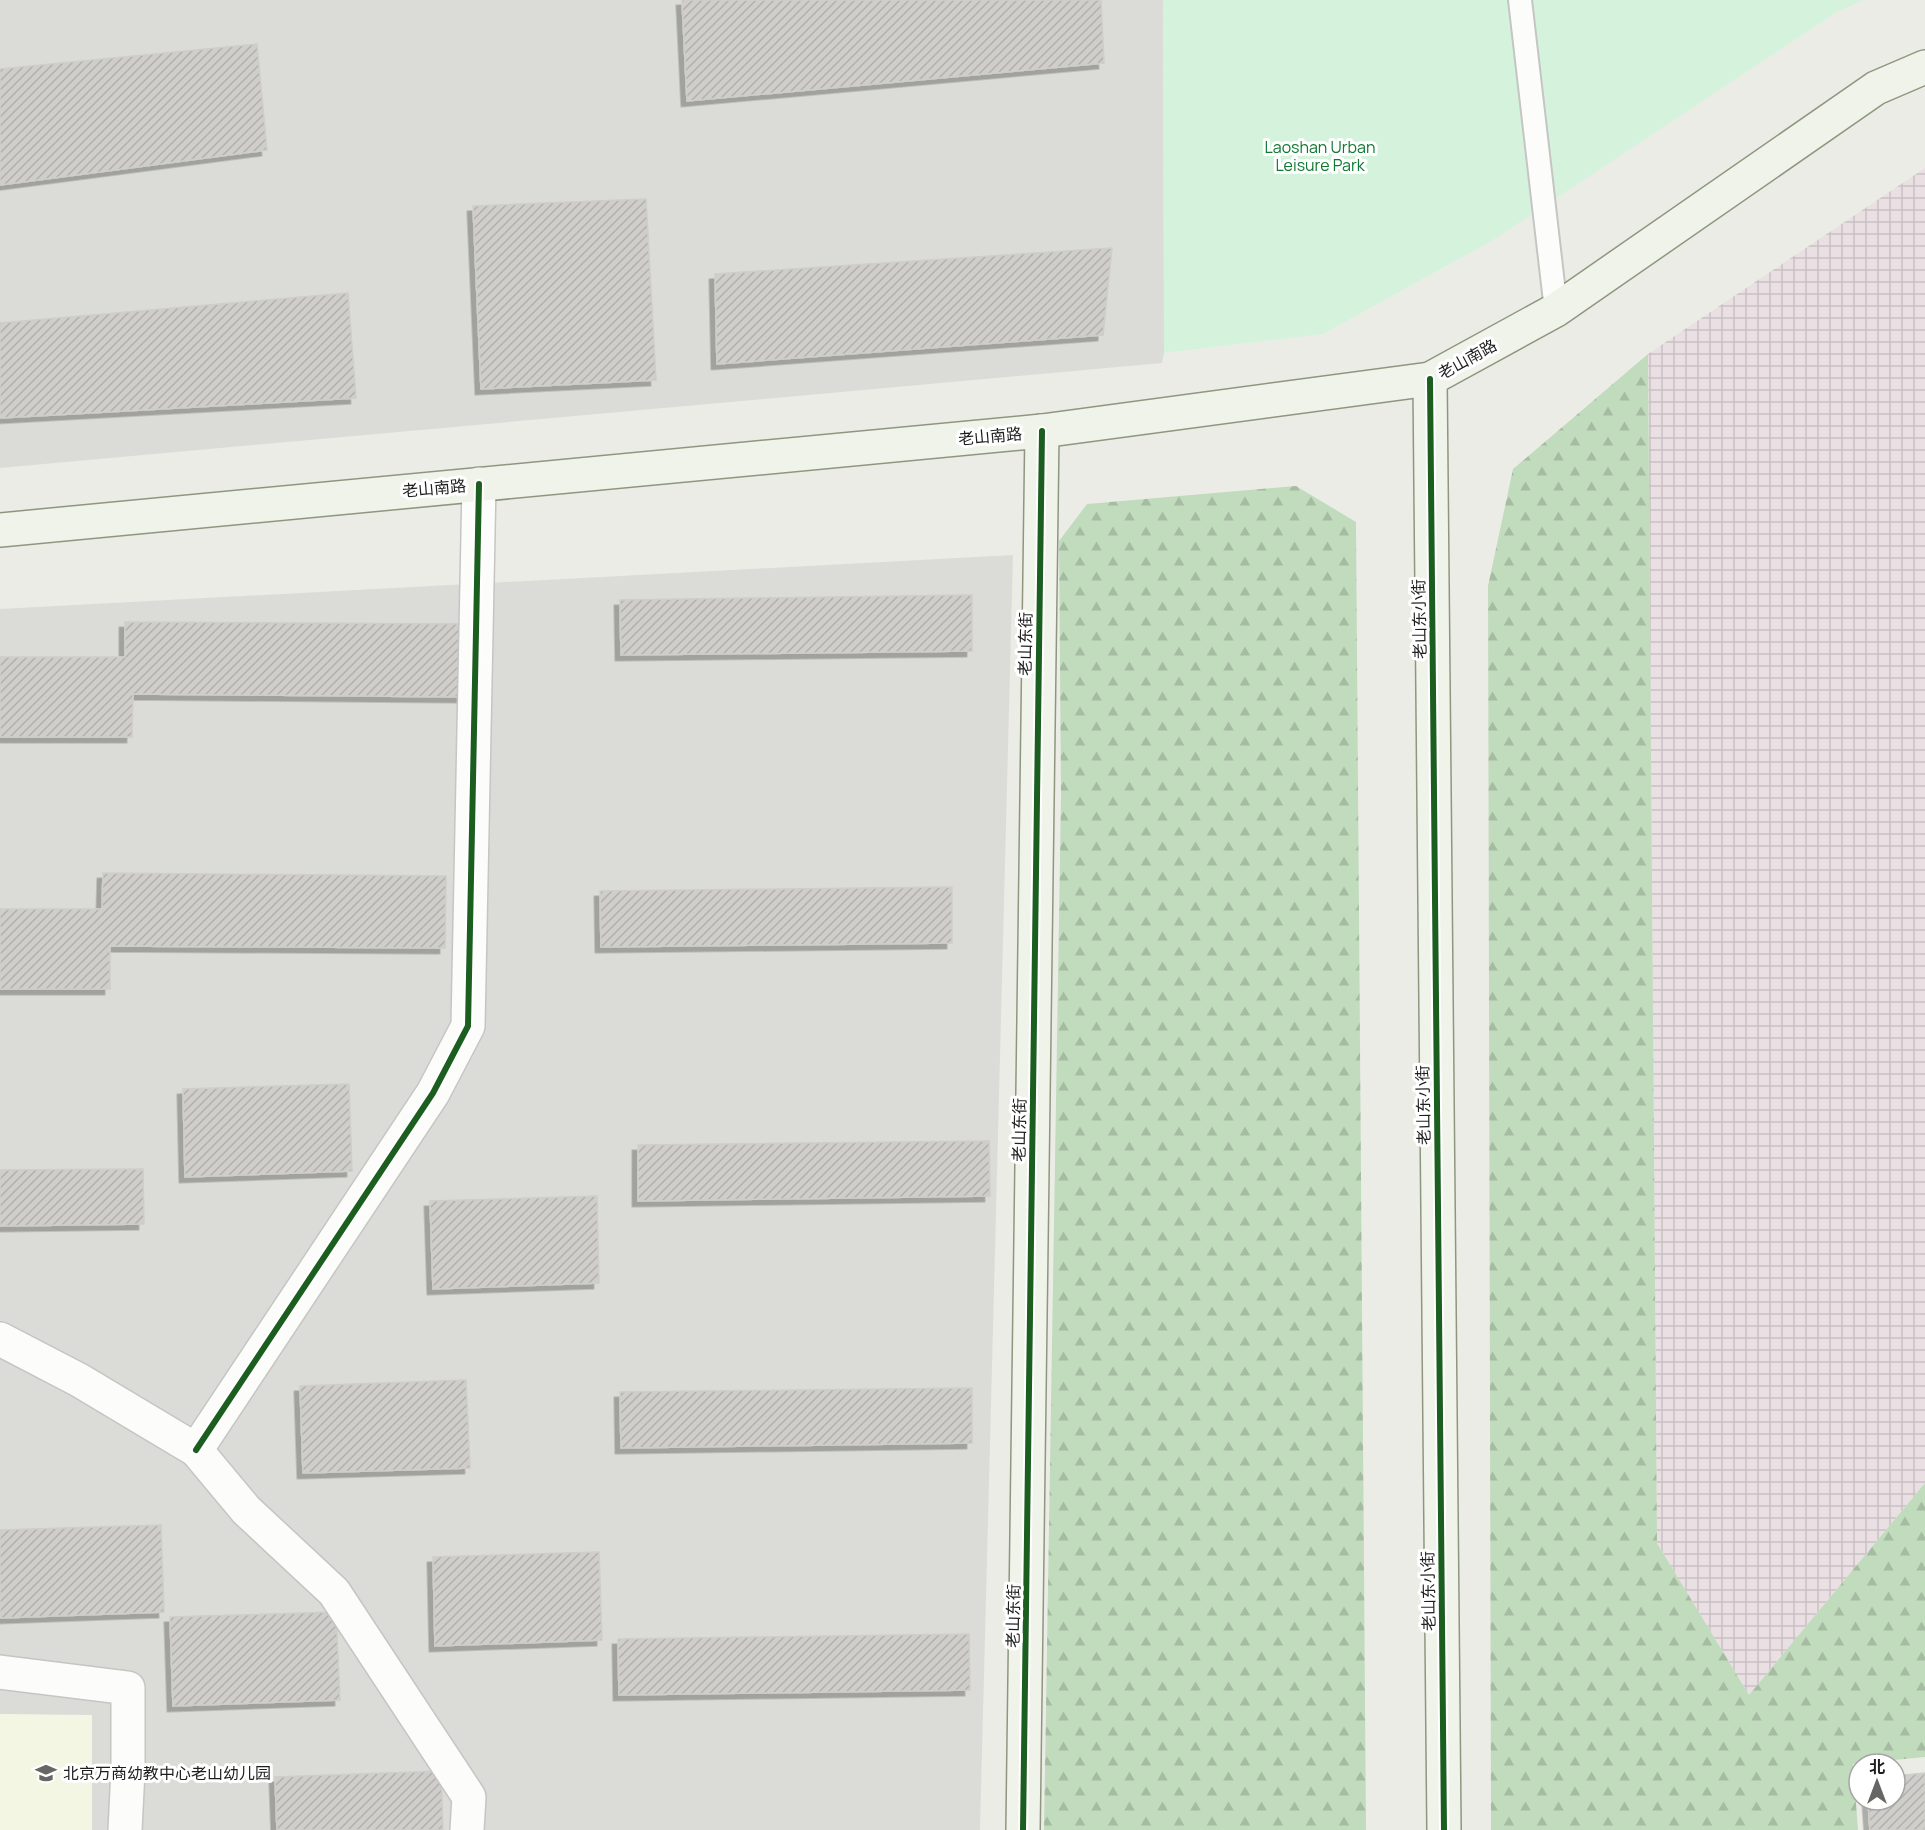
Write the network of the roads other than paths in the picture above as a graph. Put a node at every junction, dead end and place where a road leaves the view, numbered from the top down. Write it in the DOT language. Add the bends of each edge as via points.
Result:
graph roads {
  1 [pos="1520,0"];
  2 [pos="1925,68"];
  3 [pos="1556,310"];
  4 [pos="1430,379"];
  5 [pos="1042,431"];
  6 [pos="479,484"];
  7 [pos="0,530"];
  8 [pos="0,1339"];
  9 [pos="196,1450"];
  10 [pos="0,1672"];
  11 [pos="125,1830"];
  12 [pos="467,1830"];
  13 [pos="1023,1830"];
  14 [pos="1444,1830"];
  1 -- 3 [label="lane"];
  2 -- 3 [label="street, 老山南路" via="1876,88"];
  3 -- 4 [label="street, 老山南路"];
  4 -- 5 [label="street, 老山南路"];
  4 -- 14 [label="street, 老山东小街"];
  5 -- 6 [label="street, 老山南路"];
  5 -- 13 [label="street, 老山东街"];
  6 -- 7 [label="street, 老山南路"];
  6 -- 9 [label="street" via="468,1026 433,1093"];
  8 -- 9 [label="street" via="79,1380"];
  9 -- 12 [label="street" via="246,1510 334,1592 469,1797"];
  10 -- 11 [label="street" via="128,1688"];
}
